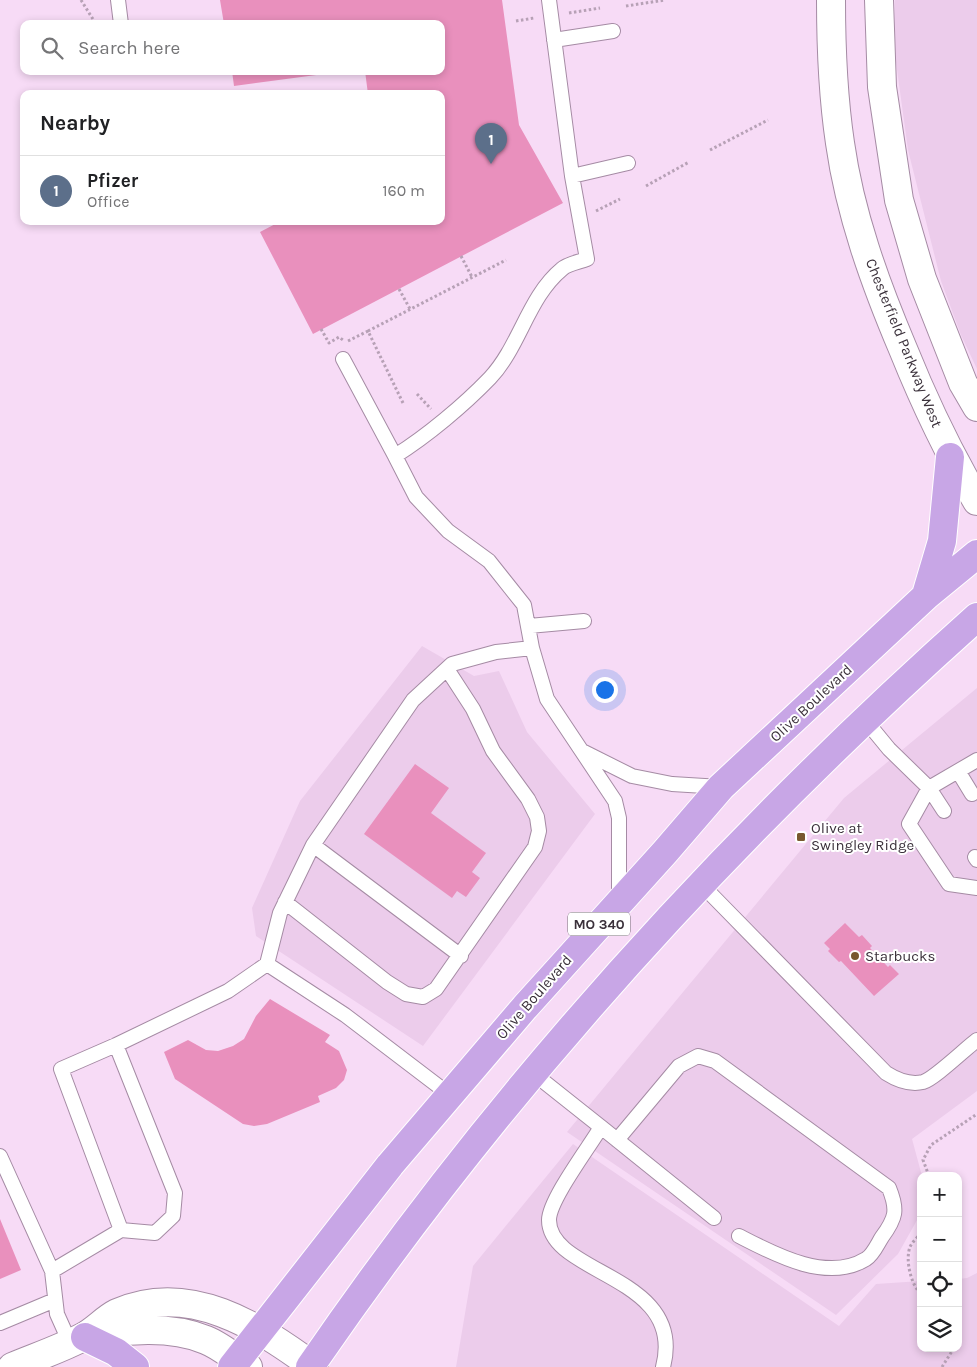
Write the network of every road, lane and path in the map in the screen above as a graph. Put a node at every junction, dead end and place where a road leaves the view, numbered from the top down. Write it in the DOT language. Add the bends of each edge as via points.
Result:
graph roads {
  1 [pos="81,0"];
  2 [pos="118,0"];
  3 [pos="549,0"];
  4 [pos="665,0"];
  5 [pos="831,0"];
  6 [pos="879,0"];
  7 [pos="626,6"];
  8 [pos="600,8"];
  9 [pos="566,13"];
  10 [pos="534,18"];
  11 [pos="94,20"];
  12 [pos="120,20"];
  13 [pos="516,21"];
  14 [pos="613,31"];
  15 [pos="554,40"];
  16 [pos="768,120"];
  17 [pos="710,150"];
  18 [pos="689,162"];
  19 [pos="628,163"];
  20 [pos="572,176"];
  21 [pos="646,186"];
  22 [pos="620,199"];
  23 [pos="593,212"];
  24 [pos="460,256"];
  25 [pos="506,260"];
  26 [pos="472,277"];
  27 [pos="399,289"];
  28 [pos="410,309"];
  29 [pos="321,329"];
  30 [pos="345,343"];
  31 [pos="343,359"];
  32 [pos="403,403"];
  33 [pos="977,407"];
  34 [pos="396,456"];
  35 [pos="950,457"];
  36 [pos="977,501"];
  37 [pos="977,554"];
  38 [pos="926,596"];
  39 [pos="977,617"];
  40 [pos="584,621"];
  41 [pos="529,626"];
  42 [pos="977,642"];
  43 [pos="532,648"];
  44 [pos="931,659"];
  45 [pos="446,669"];
  46 [pos="866,721"];
  47 [pos="584,752"];
  48 [pos="977,760"];
  49 [pos="958,771"];
  50 [pos="721,787"];
  51 [pos="929,788"];
  52 [pos="972,794"];
  53 [pos="944,811"];
  54 [pos="313,845"];
  55 [pos="702,886"];
  56 [pos="977,888"];
  57 [pos="285,902"];
  58 [pos="619,902"];
  59 [pos="460,956"];
  60 [pos="267,964"];
  61 [pos="977,1040"];
  62 [pos="116,1045"];
  63 [pos="533,1073"];
  64 [pos="450,1095"];
  65 [pos="977,1114"];
  66 [pos="601,1127"];
  67 [pos="617,1140"];
  68 [pos="0,1156"];
  69 [pos="928,1172"];
  70 [pos="714,1218"];
  71 [pos="121,1230"];
  72 [pos="739,1236"];
  73 [pos="917,1238"];
  74 [pos="52,1272"];
  75 [pos="917,1290"];
  76 [pos="55,1300"];
  77 [pos="0,1323"];
  78 [pos="262,1332"];
  79 [pos="78,1340"];
  80 [pos="951,1352"];
  81 [pos="239,1365"];
  82 [pos="312,1366"];
  83 [pos="12,1367"];
  84 [pos="135,1367"];
  85 [pos="663,1367"];
  86 [pos="942,1367"];
  1 -- 11 [label="path"];
  2 -- 12 [label="lane"];
  3 -- 15 [label="lane"];
  4 -- 7 [label="path"];
  5 -- 35 [label="street, Chesterfield Parkway West" via="831,52 840,144 858,224 880,293"];
  6 -- 33 [label="street" via="882,87 899,200 922,279 963,383"];
  8 -- 9 [label="path"];
  10 -- 13 [label="path"];
  14 -- 15 [label="lane"];
  15 -- 20 [label="lane"];
  16 -- 17 [label="path"];
  18 -- 21 [label="path"];
  19 -- 20 [label="lane"];
  20 -- 34 [label="lane" via="586,259 563,268 542,292 512,347 490,377 418,441"];
  22 -- 23 [label="path"];
  24 -- 26 [label="path"];
  25 -- 26 [label="path"];
  26 -- 28 [label="path"];
  27 -- 28 [label="path"];
  28 -- 32 [label="path" via="368,331"];
  29 -- 30 [label="path" via="329,343 339,337"];
  31 -- 34 [label="lane"];
  34 -- 41 [label="lane" via="416,497 448,531 489,561 524,605"];
  35 -- 36 [label="street, Chesterfield Parkway West"];
  35 -- 38 [label="main road" via="942,541"];
  37 -- 38 [label="main road, Olive Boulevard / MO 340"];
  38 -- 50 [label="main road, Olive Boulevard / MO 340"];
  39 -- 44 [label="main road, MO 340"];
  40 -- 41 [label="lane"];
  41 -- 43 [label="lane"];
  42 -- 44 [label="main road"];
  43 -- 45 [label="lane" via="496,652 452,664"];
  43 -- 47 [label="lane" via="547,699"];
  44 -- 46 [label="main road, MO 340"];
  45 -- 54 [label="lane" via="413,700"];
  45 -- 59 [label="lane" via="473,709 493,751 528,800 537,817 539,832 536,847"];
  46 -- 51 [label="lane"];
  46 -- 55 [label="main road, MO 340"];
  47 -- 50 [label="lane" via="632,776 672,784"];
  47 -- 58 [label="lane" via="614,801 619,818"];
  48 -- 49 [label="lane"];
  49 -- 51 [label="lane"];
  49 -- 52 [label="lane"];
  50 -- 58 [label="main road, Olive Boulevard / MO 340"];
  51 -- 53 [label="lane"];
  51 -- 56 [label="lane" via="909,824 949,884"];
  54 -- 57 [label="lane"];
  54 -- 59 [label="lane"];
  55 -- 61 [label="lane" via="886,1073 897,1080 925,1082"];
  55 -- 63 [label="main road, MO 340"];
  57 -- 59 [label="lane" via="406,994 423,997 436,989"];
  57 -- 60 [label="lane"];
  58 -- 64 [label="main road, Olive Boulevard / MO 340"];
  60 -- 62 [label="lane" via="228,991"];
  60 -- 64 [label="lane" via="345,1015"];
  62 -- 71 [label="lane" via="61,1069"];
  62 -- 71 [label="lane" via="175,1194 173,1216 155,1233"];
  63 -- 66 [label="lane"];
  63 -- 82 [label="main road, MO 340" via="441,1185"];
  64 -- 78 [label="main road, Olive Boulevard / MO 340" via="390,1165"];
  65 -- 69 [label="path" via="931,1145 924,1160"];
  66 -- 67 [label="lane"];
  66 -- 85 [label="lane" via="556,1198 549,1219 552,1234 564,1249 616,1278 648,1304 663,1330 667,1348"];
  67 -- 70 [label="lane"];
  67 -- 72 [label="lane" via="679,1066 698,1056 714,1061 890,1188 895,1203 893,1222 867,1258 845,1266 825,1267 783,1258"];
  68 -- 74 [label="lane"];
  71 -- 74 [label="lane"];
  73 -- 75 [label="path" via="910,1247 910,1270"];
  74 -- 76 [label="lane"];
  76 -- 77 [label="lane"];
  76 -- 79 [label="lane" via="57,1314"];
  78 -- 79 [label="street" via="213,1308 169,1302 139,1306 116,1314"];
  78 -- 81 [label="main road, Olive Boulevard / MO 340"];
  78 -- 82 [label="street"];
  79 -- 81 [label="street" via="120,1331 170,1331 208,1340"];
  79 -- 83 [label="street"];
  79 -- 84 [label="main road" via="116,1352"];
  80 -- 86 [label="path"];
}
